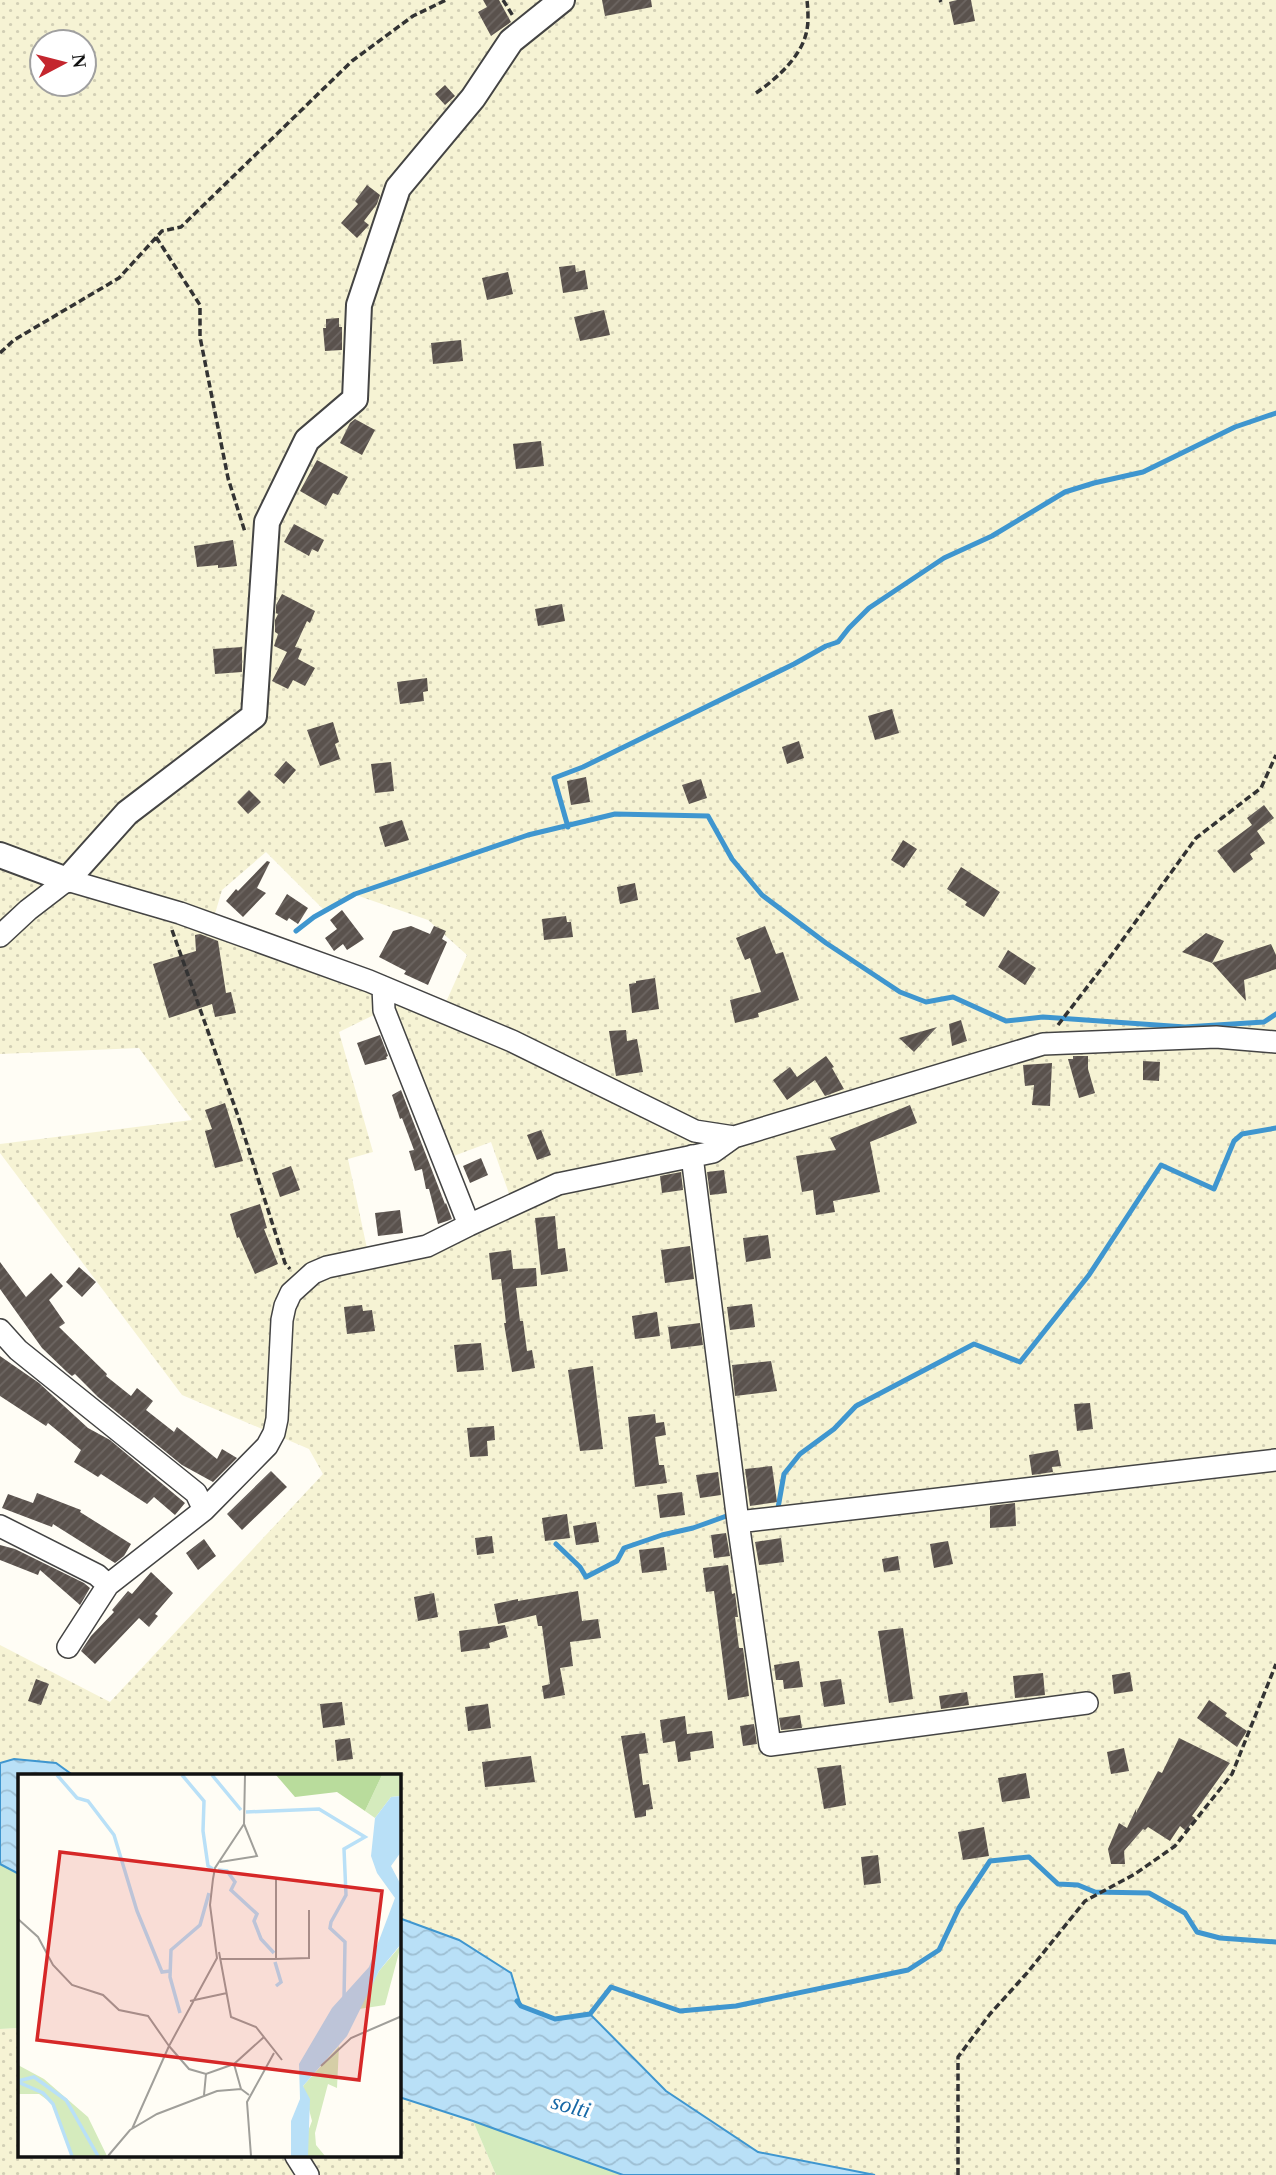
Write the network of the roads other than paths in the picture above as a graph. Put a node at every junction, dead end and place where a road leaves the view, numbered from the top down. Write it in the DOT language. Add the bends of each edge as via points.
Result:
graph roads {
  1 [pos="562,0"];
  2 [pos="0,855"];
  3 [pos="67,880"];
  4 [pos="0,936"];
  5 [pos="383,987"];
  6 [pos="1276,1042"];
  7 [pos="734,1137"];
  8 [pos="692,1156"];
  9 [pos="469,1224"];
  10 [pos="0,1329"];
  11 [pos="1276,1460"];
  12 [pos="204,1510"];
  13 [pos="738,1522"];
  14 [pos="0,1526"];
  15 [pos="108,1585"];
  16 [pos="68,1647"];
  17 [pos="1087,1703"];
  18 [pos="297,2158"];
  19 [pos="308,2175"];
  1 -- 3 [label="street" via="511,41 473,98 398,188 359,305 355,398 307,440 267,522 254,716 127,813"];
  2 -- 3 [label="street"];
  3 -- 4 [label="street"];
  3 -- 5 [label="street" via="164,908"];
  5 -- 7 [label="street" via="512,1041 695,1131"];
  5 -- 9 [label="street" via="384,1010"];
  6 -- 7 [label="street" via="1216,1037 1043,1044"];
  7 -- 8 [label="street" via="713,1152"];
  8 -- 9 [label="street" via="558,1184"];
  8 -- 13 [label="street"];
  9 -- 12 [label="street" via="427,1246 327,1267 291,1293 282,1320 274,1433 267,1447"];
  10 -- 12 [label="street" via="18,1350 196,1493"];
  11 -- 13 [label="street"];
  12 -- 15 [label="street"];
  13 -- 17 [label="street" via="770,1745"];
  14 -- 15 [label="street" via="97,1575"];
  15 -- 16 [label="street"];
  18 -- 19 [label="street"];
}
